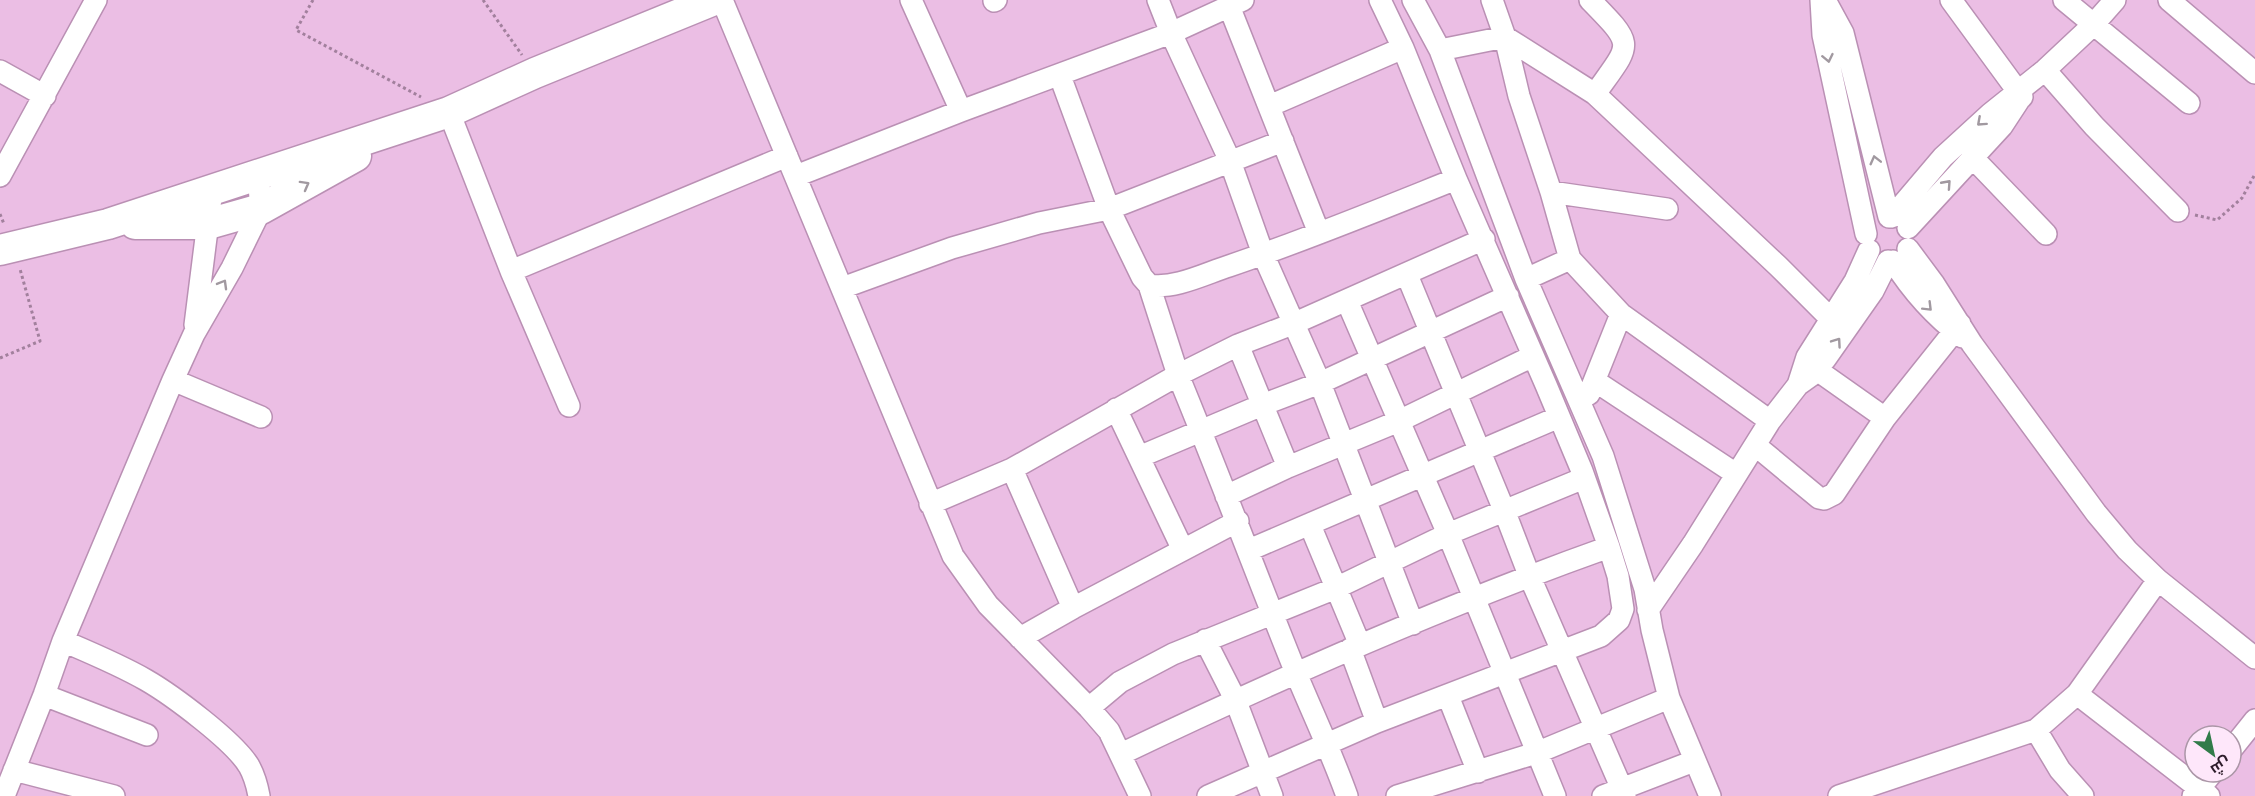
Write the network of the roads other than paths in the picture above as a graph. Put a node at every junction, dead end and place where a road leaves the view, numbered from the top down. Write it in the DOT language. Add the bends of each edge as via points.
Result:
graph roads {
  1 [pos="714,0"];
  2 [pos="722,0"];
  3 [pos="911,0"];
  4 [pos="1158,0"];
  5 [pos="1380,0"];
  6 [pos="1413,0"];
  7 [pos="1492,0"];
  8 [pos="1590,0"];
  9 [pos="1823,0"];
  10 [pos="1951,0"];
  11 [pos="2064,0"];
  12 [pos="2115,0"];
  13 [pos="2169,0"];
  14 [pos="92,1"];
  15 [pos="1236,3"];
  16 [pos="2093,25"];
  17 [pos="1171,33"];
  18 [pos="1505,37"];
  19 [pos="1403,48"];
  20 [pos="1440,50"];
  21 [pos="2045,70"];
  22 [pos="0,71"];
  23 [pos="2255,73"];
  24 [pos="1060,76"];
  25 [pos="2022,91"];
  26 [pos="1595,94"];
  27 [pos="45,96"];
  28 [pos="2188,103"];
  29 [pos="1269,106"];
  30 [pos="961,111"];
  31 [pos="437,115"];
  32 [pos="1283,141"];
  33 [pos="787,156"];
  34 [pos="1972,157"];
  35 [pos="1230,161"];
  36 [pos="258,175"];
  37 [pos="0,176"];
  38 [pos="796,176"];
  39 [pos="1456,179"];
  40 [pos="212,190"];
  41 [pos="1551,192"];
  42 [pos="261,209"];
  43 [pos="1109,209"];
  44 [pos="1667,209"];
  45 [pos="2178,211"];
  46 [pos="1896,220"];
  47 [pos="108,224"];
  48 [pos="208,224"];
  49 [pos="1319,233"];
  50 [pos="2046,234"];
  51 [pos="1484,239"];
  52 [pos="1867,242"];
  53 [pos="7,248"];
  54 [pos="1263,254"];
  55 [pos="1896,257"];
  56 [pos="1570,259"];
  57 [pos="511,271"];
  58 [pos="1407,275"];
  59 [pos="1526,279"];
  60 [pos="1149,285"];
  61 [pos="842,288"];
  62 [pos="1508,296"];
  63 [pos="1347,301"];
  64 [pos="1621,314"];
  65 [pos="1831,319"];
  66 [pos="1295,324"];
  67 [pos="1957,328"];
  68 [pos="1431,333"];
  69 [pos="194,334"];
  70 [pos="1238,345"];
  71 [pos="1533,356"];
  72 [pos="1372,359"];
  73 [pos="1816,370"];
  74 [pos="1178,375"];
  75 [pos="173,380"];
  76 [pos="1595,381"];
  77 [pos="1320,383"];
  78 [pos="1798,385"];
  79 [pos="1456,393"];
  80 [pos="1262,405"];
  81 [pos="569,406"];
  82 [pos="1582,406"];
  83 [pos="1116,409"];
  84 [pos="261,417"];
  85 [pos="1558,417"];
  86 [pos="1885,418"];
  87 [pos="1399,421"];
  88 [pos="1770,421"];
  89 [pos="1202,432"];
  90 [pos="1343,445"];
  91 [pos="1755,445"];
  92 [pos="1479,450"];
  93 [pos="1139,457"];
  94 [pos="1288,467"];
  95 [pos="1012,469"];
  96 [pos="1736,474"];
  97 [pos="1423,475"];
  98 [pos="1584,478"];
  99 [pos="1226,496"];
  100 [pos="1364,500"];
  101 [pos="930,504"];
  102 [pos="1504,510"];
  103 [pos="1238,521"];
  104 [pos="1310,525"];
  105 [pos="1448,534"];
  106 [pos="1609,547"];
  107 [pos="1183,550"];
  108 [pos="1249,550"];
  109 [pos="1389,561"];
  110 [pos="1529,575"];
  111 [pos="2158,580"];
  112 [pos="1336,588"];
  113 [pos="1475,598"];
  114 [pos="1073,608"];
  115 [pos="1648,610"];
  116 [pos="1274,613"];
  117 [pos="1413,624"];
  118 [pos="1020,638"];
  119 [pos="1205,640"];
  120 [pos="63,641"];
  121 [pos="1355,647"];
  122 [pos="1563,651"];
  123 [pos="2255,658"];
  124 [pos="1296,673"];
  125 [pos="1505,674"];
  126 [pos="2077,694"];
  127 [pos="44,695"];
  128 [pos="1448,696"];
  129 [pos="1669,698"];
  130 [pos="1235,699"];
  131 [pos="1089,708"];
  132 [pos="2255,720"];
  133 [pos="1377,722"];
  134 [pos="1596,728"];
  135 [pos="2036,730"];
  136 [pos="147,735"];
  137 [pos="2243,735"];
  138 [pos="1328,744"];
  139 [pos="1536,753"];
  140 [pos="1121,754"];
  141 [pos="1694,761"];
  142 [pos="14,770"];
  143 [pos="1263,771"];
  144 [pos="1478,772"];
  145 [pos="2204,788"];
  146 [pos="1617,794"];
  147 [pos="4,796"];
  148 [pos="114,796"];
  149 [pos="259,796"];
  150 [pos="1140,796"];
  151 [pos="1208,796"];
  152 [pos="1272,796"];
  153 [pos="1347,796"];
  154 [pos="1397,796"];
  155 [pos="1555,796"];
  156 [pos="1710,796"];
  157 [pos="1839,796"];
  158 [pos="2083,796"];
  1 -- 31 [label="street"];
  2 -- 33 [label="street"];
  3 -- 30 [label="street"];
  4 -- 17 [label="street"];
  5 -- 19 [label="street"];
  6 -- 20 [label="street"];
  7 -- 18 [label="street"];
  8 -- 26 [label="street" via="1624,39 1623,56"];
  46 -- 9 [label="street, one-way" via="1843,33"];
  9 -- 52 [label="street, one-way" via="1823,35"];
  10 -- 25 [label="street"];
  11 -- 16 [label="street"];
  12 -- 16 [label="street"];
  13 -- 23 [label="street"];
  14 -- 27 [label="street"];
  15 -- 17 [label="street"];
  15 -- 29 [label="street"];
  16 -- 21 [label="street"];
  16 -- 28 [label="street"];
  17 -- 24 [label="street"];
  17 -- 35 [label="street"];
  18 -- 20 [label="street"];
  18 -- 26 [label="street"];
  18 -- 41 [label="street" via="1519,96"];
  19 -- 29 [label="street"];
  19 -- 39 [label="street"];
  20 -- 59 [label="street"];
  21 -- 25 [label="street"];
  21 -- 45 [label="street"];
  22 -- 27 [label="street"];
  24 -- 30 [label="street"];
  24 -- 43 [label="street"];
  25 -- 34 [label="street" via="2002,126"];
  25 -- 46 [label="street, one-way" via="1943,157"];
  26 -- 65 [label="street"];
  27 -- 37 [label="street"];
  29 -- 32 [label="street"];
  30 -- 38 [label="street"];
  31 -- 36 [label="street"];
  42 -- 31 [label="street, one-way"];
  31 -- 57 [label="street"];
  32 -- 35 [label="street"];
  32 -- 49 [label="street"];
  33 -- 38 [label="street"];
  33 -- 57 [label="street"];
  46 -- 34 [label="street, one-way"];
  34 -- 50 [label="street"];
  35 -- 43 [label="street"];
  35 -- 54 [label="street"];
  36 -- 40 [label="street"];
  36 -- 42 [label="street"];
  38 -- 61 [label="street"];
  39 -- 49 [label="street"];
  39 -- 51 [label="street"];
  40 -- 47 [label="street"];
  40 -- 48 [label="street"];
  41 -- 44 [label="street"];
  41 -- 56 [label="street"];
  42 -- 48 [label="street"];
  69 -- 42 [label="street, one-way"];
  43 -- 60 [label="street"];
  43 -- 61 [label="street" via="1039,223 963,245"];
  46 -- 52 [label="street" via="1879,218 1871,225"];
  46 -- 55 [label="street" via="1911,238"];
  47 -- 48 [label="street"];
  47 -- 53 [label="street"];
  48 -- 69 [label="street"];
  49 -- 54 [label="street"];
  51 -- 58 [label="street"];
  51 -- 62 [label="street"];
  52 -- 55 [label="street" via="1880,260"];
  52 -- 65 [label="street" via="1855,281"];
  54 -- 60 [label="street" via="1170,286"];
  54 -- 66 [label="street"];
  55 -- 67 [label="street" via="1916,295"];
  73 -- 55 [label="street, one-way"];
  56 -- 59 [label="street"];
  56 -- 64 [label="street"];
  57 -- 81 [label="street"];
  58 -- 63 [label="street"];
  58 -- 68 [label="street"];
  59 -- 82 [label="street"];
  60 -- 74 [label="street"];
  61 -- 101 [label="street"];
  62 -- 68 [label="street"];
  62 -- 71 [label="street"];
  63 -- 66 [label="street"];
  63 -- 72 [label="street"];
  64 -- 76 [label="street"];
  64 -- 88 [label="street"];
  65 -- 78 [label="street" via="1807,357"];
  66 -- 70 [label="street"];
  66 -- 77 [label="street"];
  67 -- 86 [label="street"];
  67 -- 111 [label="street" via="2096,513"];
  68 -- 72 [label="street"];
  68 -- 79 [label="street"];
  69 -- 75 [label="street"];
  70 -- 74 [label="street"];
  70 -- 80 [label="street"];
  71 -- 79 [label="street"];
  71 -- 85 [label="street"];
  72 -- 77 [label="street"];
  72 -- 87 [label="street"];
  73 -- 78 [label="street"];
  73 -- 86 [label="street"];
  74 -- 83 [label="street"];
  74 -- 89 [label="street"];
  75 -- 84 [label="street"];
  75 -- 120 [label="street"];
  76 -- 82 [label="street"];
  76 -- 96 [label="street"];
  77 -- 80 [label="street"];
  77 -- 90 [label="street"];
  78 -- 88 [label="street"];
  79 -- 87 [label="street"];
  79 -- 92 [label="street"];
  80 -- 89 [label="street"];
  80 -- 94 [label="street"];
  82 -- 115 [label="street" via="1627,528"];
  83 -- 93 [label="street"];
  83 -- 95 [label="street"];
  85 -- 92 [label="street"];
  85 -- 98 [label="street"];
  86 -- 91 [label="street" via="1834,494 1824,499"];
  87 -- 90 [label="street"];
  87 -- 97 [label="street"];
  88 -- 91 [label="street"];
  89 -- 93 [label="street"];
  89 -- 99 [label="street"];
  90 -- 94 [label="street"];
  90 -- 100 [label="street"];
  91 -- 96 [label="street"];
  92 -- 97 [label="street"];
  92 -- 102 [label="street"];
  93 -- 107 [label="street"];
  94 -- 99 [label="street"];
  95 -- 101 [label="street"];
  95 -- 114 [label="street"];
  96 -- 115 [label="street"];
  97 -- 100 [label="street"];
  97 -- 105 [label="street"];
  98 -- 102 [label="street"];
  98 -- 106 [label="street"];
  99 -- 103 [label="street"];
  100 -- 104 [label="street"];
  100 -- 109 [label="street"];
  101 -- 118 [label="street" via="953,556 988,605"];
  102 -- 105 [label="street"];
  102 -- 110 [label="street"];
  103 -- 107 [label="street"];
  103 -- 108 [label="street"];
  104 -- 108 [label="street"];
  104 -- 112 [label="street"];
  105 -- 109 [label="street"];
  105 -- 113 [label="street"];
  106 -- 110 [label="street"];
  106 -- 122 [label="street" via="1622,594 1619,620 1601,636"];
  107 -- 114 [label="street"];
  108 -- 116 [label="street"];
  109 -- 112 [label="street"];
  109 -- 117 [label="street"];
  110 -- 113 [label="street"];
  110 -- 122 [label="street"];
  111 -- 123 [label="street"];
  111 -- 126 [label="street"];
  112 -- 116 [label="street"];
  112 -- 121 [label="street"];
  113 -- 117 [label="street"];
  113 -- 125 [label="street"];
  114 -- 118 [label="street"];
  115 -- 129 [label="street"];
  116 -- 119 [label="street"];
  116 -- 124 [label="street"];
  117 -- 121 [label="street"];
  118 -- 131 [label="street"];
  119 -- 130 [label="street"];
  119 -- 131 [label="street" via="1120,682"];
  120 -- 127 [label="street"];
  120 -- 149 [label="street" via="148,681 210,726 248,765"];
  121 -- 124 [label="street"];
  121 -- 133 [label="street"];
  122 -- 125 [label="street"];
  122 -- 134 [label="street"];
  124 -- 130 [label="street"];
  124 -- 138 [label="street"];
  125 -- 128 [label="street"];
  125 -- 139 [label="street"];
  126 -- 135 [label="street"];
  126 -- 145 [label="street"];
  127 -- 136 [label="street"];
  127 -- 142 [label="street"];
  128 -- 133 [label="street"];
  128 -- 144 [label="street"];
  129 -- 134 [label="street"];
  129 -- 141 [label="street"];
  130 -- 140 [label="street"];
  130 -- 143 [label="street"];
  131 -- 140 [label="street" via="1109,731"];
  132 -- 137 [label="street"];
  133 -- 138 [label="street"];
  134 -- 139 [label="street"];
  134 -- 146 [label="street"];
  135 -- 157 [label="street"];
  135 -- 158 [label="street" via="2060,770"];
  138 -- 143 [label="street"];
  138 -- 153 [label="street"];
  139 -- 144 [label="street"];
  139 -- 155 [label="street"];
  140 -- 150 [label="street"];
  141 -- 146 [label="street"];
  141 -- 156 [label="street"];
  142 -- 147 [label="street"];
  142 -- 148 [label="street"];
  143 -- 151 [label="street"];
  143 -- 152 [label="street"];
  144 -- 154 [label="street"];
}
